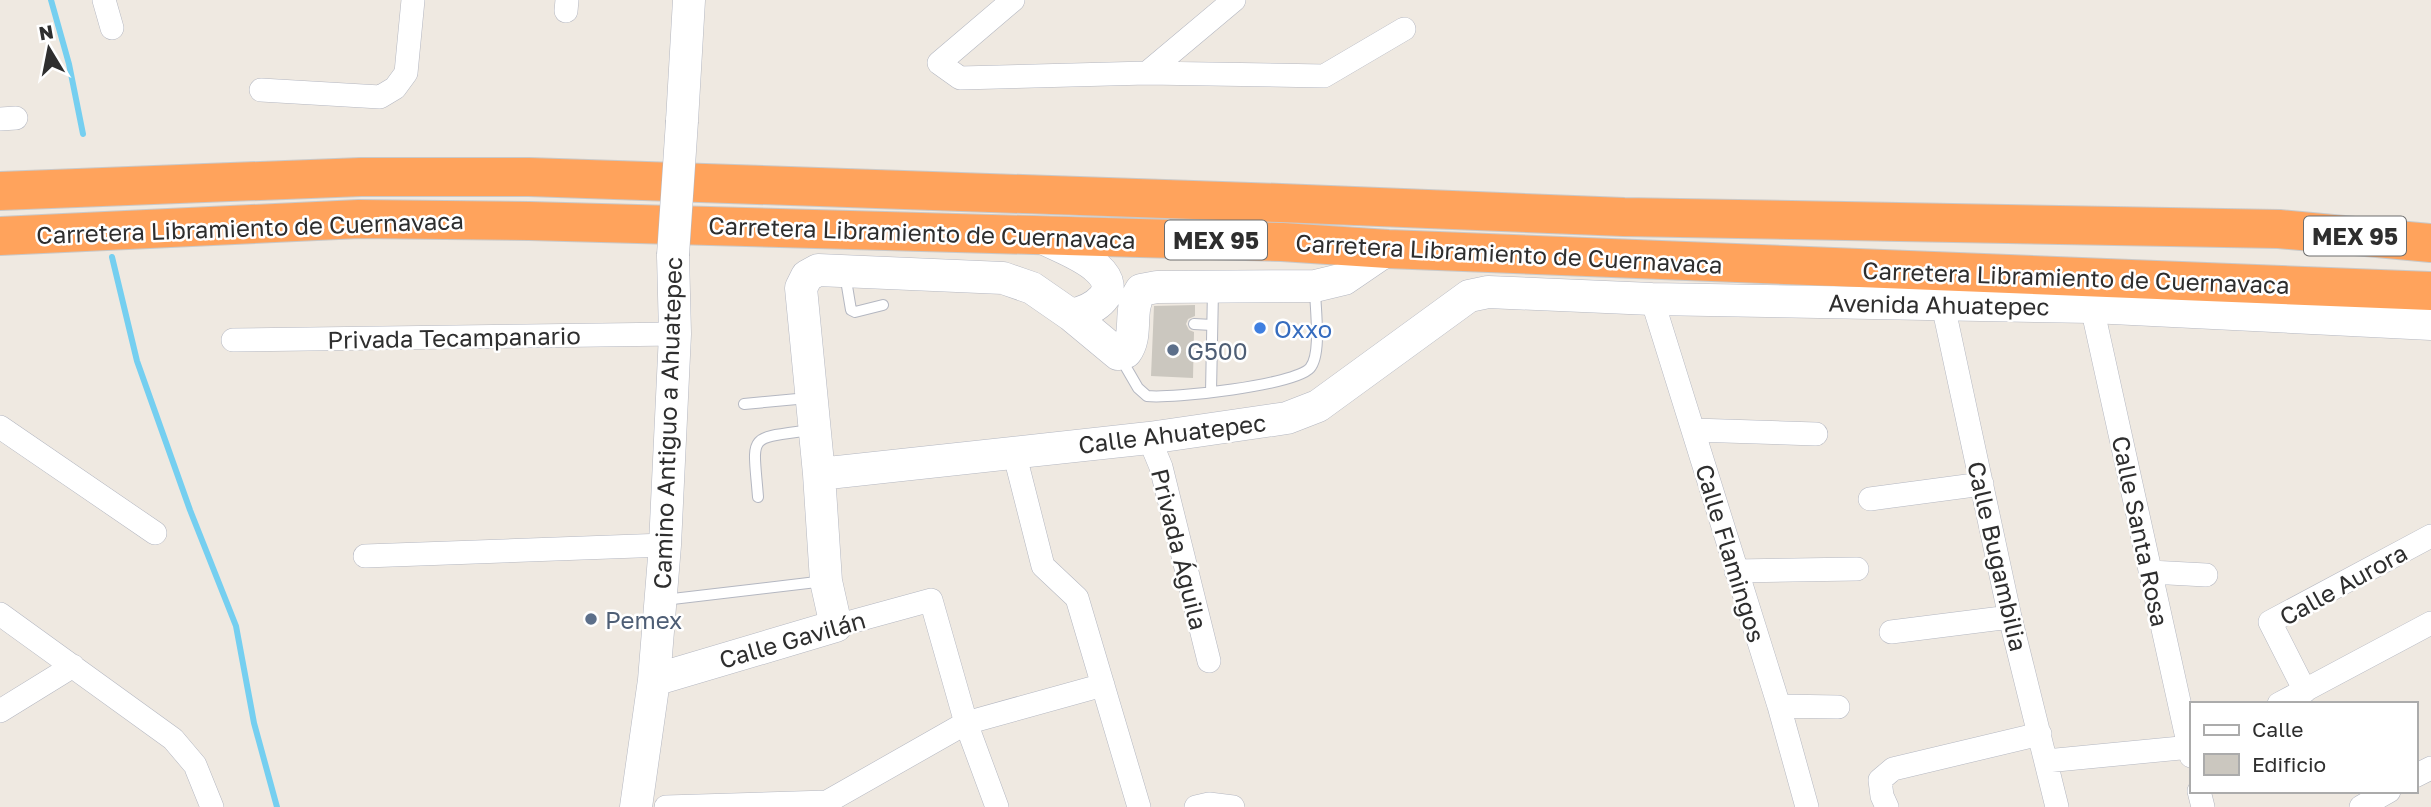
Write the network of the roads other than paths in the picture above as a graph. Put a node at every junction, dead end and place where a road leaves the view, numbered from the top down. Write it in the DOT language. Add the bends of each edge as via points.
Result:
graph roads {
  1 [pos="104,0"];
  2 [pos="413,0"];
  3 [pos="689,0"];
  4 [pos="1013,0"];
  5 [pos="1234,0"];
  6 [pos="112,28"];
  7 [pos="1404,29"];
  8 [pos="1147,73"];
  9 [pos="261,90"];
  10 [pos="0,191"];
  11 [pos="0,236"];
  12 [pos="1038,236"];
  13 [pos="2431,243"];
  14 [pos="1388,249"];
  15 [pos="845,271"];
  16 [pos="1213,286"];
  17 [pos="1315,286"];
  18 [pos="2431,291"];
  19 [pos="1488,292"];
  20 [pos="1652,299"];
  21 [pos="1943,304"];
  22 [pos="883,305"];
  23 [pos="2092,307"];
  24 [pos="1124,308"];
  25 [pos="1071,315"];
  26 [pos="1195,324"];
  27 [pos="2431,324"];
  28 [pos="1212,325"];
  29 [pos="675,334"];
  30 [pos="233,340"];
  31 [pos="1118,354"];
  32 [pos="1211,393"];
  33 [pos="811,397"];
  34 [pos="744,404"];
  35 [pos="814,429"];
  36 [pos="1693,430"];
  37 [pos="1816,434"];
  38 [pos="3,436"];
  39 [pos="1149,438"];
  40 [pos="1014,452"];
  41 [pos="819,474"];
  42 [pos="1982,484"];
  43 [pos="758,498"];
  44 [pos="1870,499"];
  45 [pos="155,533"];
  46 [pos="2431,536"];
  47 [pos="666,545"];
  48 [pos="365,556"];
  49 [pos="1857,569"];
  50 [pos="1736,570"];
  51 [pos="2150,572"];
  52 [pos="2206,575"];
  53 [pos="826,581"];
  54 [pos="661,600"];
  55 [pos="0,614"];
  56 [pos="2011,617"];
  57 [pos="2431,622"];
  58 [pos="836,626"];
  59 [pos="1891,632"];
  60 [pos="1209,661"];
  61 [pos="73,666"];
  62 [pos="654,680"];
  63 [pos="1103,685"];
  64 [pos="2305,691"];
  65 [pos="2283,702"];
  66 [pos="1779,706"];
  67 [pos="1838,706"];
  68 [pos="0,711"];
  69 [pos="966,723"];
  70 [pos="2040,734"];
  71 [pos="2190,746"];
  72 [pos="2190,750"];
  73 [pos="2046,761"];
  74 [pos="2386,793"];
  75 [pos="828,804"];
  76 [pos="212,807"];
  77 [pos="636,807"];
  78 [pos="666,807"];
  79 [pos="997,807"];
  80 [pos="1139,807"];
  81 [pos="1196,807"];
  82 [pos="1233,807"];
  83 [pos="1807,807"];
  84 [pos="1887,807"];
  85 [pos="2057,807"];
  86 [pos="2361,807"];
  1 -- 6 [label="street"];
  2 -- 9 [label="street" via="406,73 396,88 380,97"];
  3 -- 29 [label="street, Camino Antiguo a Ahuatepec, bridge" via="673,255"];
  4 -- 8 [label="street" via="939,63 960,78"];
  5 -- 8 [label="street"];
  7 -- 8 [label="street" via="1324,76"];
  10 -- 13 [label="highway, Carretera Libramiento de Cuernavaca / MEX 95" via="361,177 529,177 1624,217 2279,229"];
  11 -- 12 [label="highway, Carretera Libramiento de Cuernavaca / MEX 95" via="359,219"];
  12 -- 14 [label="highway, Carretera Libramiento de Cuernavaca / MEX 95"];
  12 -- 24 [label="street" via="1096,267"];
  14 -- 17 [label="street" via="1344,279"];
  14 -- 18 [label="highway, Carretera Libramiento de Cuernavaca / MEX 95"];
  15 -- 22 [label="lane" via="851,310"];
  15 -- 25 [label="street" via="1003,278 1032,288"];
  15 -- 33 [label="street" via="818,271 807,276 801,288"];
  16 -- 17 [label="street"];
  16 -- 24 [label="street" via="1141,290"];
  16 -- 28 [label="lane"];
  17 -- 32 [label="lane" via="1316,351 1310,368 1294,377"];
  19 -- 20 [label="street, Avenida Ahuatepec"];
  19 -- 39 [label="street, Calle Ahuatepec" via="1469,296 1318,406 1287,418"];
  20 -- 21 [label="street, Avenida Ahuatepec"];
  20 -- 36 [label="street, Calle Flamingos"];
  21 -- 23 [label="street, Avenida Ahuatepec"];
  21 -- 42 [label="street, Calle Bugambilia"];
  23 -- 27 [label="street, Avenida Ahuatepec"];
  23 -- 51 [label="street, Calle Santa Rosa"];
  24 -- 25 [label="street" via="1099,304"];
  24 -- 31 [label="street" via="1132,344"];
  25 -- 31 [label="street"];
  26 -- 28 [label="lane"];
  28 -- 32 [label="lane"];
  29 -- 30 [label="street, Privada Tecampanario"];
  29 -- 47 [label="street, Camino Antiguo a Ahuatepec"];
  31 -- 32 [label="lane" via="1147,396"];
  33 -- 34 [label="lane"];
  33 -- 35 [label="street"];
  35 -- 41 [label="street"];
  35 -- 43 [label="lane" via="759,439 754,448"];
  36 -- 37 [label="street"];
  36 -- 50 [label="street, Calle Flamingos"];
  38 -- 45 [label="street"];
  39 -- 40 [label="street, Calle Ahuatepec"];
  39 -- 60 [label="street, Privada Águila" via="1161,467"];
  40 -- 41 [label="street, Calle Ahuatepec"];
  40 -- 63 [label="street" via="1043,566 1077,598"];
  41 -- 53 [label="street"];
  42 -- 44 [label="street"];
  42 -- 56 [label="street, Calle Bugambilia"];
  46 -- 64 [label="street, Calle Aurora" via="2270,622"];
  47 -- 48 [label="street"];
  47 -- 54 [label="street, Camino Antiguo a Ahuatepec"];
  49 -- 50 [label="street"];
  50 -- 66 [label="street, Calle Flamingos"];
  51 -- 52 [label="street"];
  51 -- 71 [label="street, Calle Santa Rosa"];
  53 -- 54 [label="lane"];
  53 -- 58 [label="street"];
  54 -- 62 [label="street, Camino Antiguo a Ahuatepec"];
  55 -- 61 [label="street"];
  56 -- 59 [label="street"];
  56 -- 70 [label="street, Calle Bugambilia"];
  57 -- 64 [label="street"];
  58 -- 62 [label="street, Calle Gavilán"];
  58 -- 69 [label="street, Calle Gavilán" via="931,600"];
  61 -- 68 [label="street"];
  61 -- 76 [label="street" via="173,739 195,765"];
  62 -- 77 [label="street, Camino Antiguo a Ahuatepec"];
  63 -- 69 [label="street"];
  63 -- 80 [label="street"];
  64 -- 65 [label="street"];
  66 -- 67 [label="street"];
  66 -- 83 [label="street, Calle Flamingos"];
  69 -- 75 [label="street"];
  69 -- 79 [label="street"];
  70 -- 73 [label="street, Calle Bugambilia"];
  70 -- 84 [label="street" via="1893,769 1880,780"];
  72 -- 73 [label="street"];
  73 -- 85 [label="street, Calle Bugambilia"];
  74 -- 86 [label="street"];
  75 -- 78 [label="street"];
  81 -- 82 [label="street"];
}
